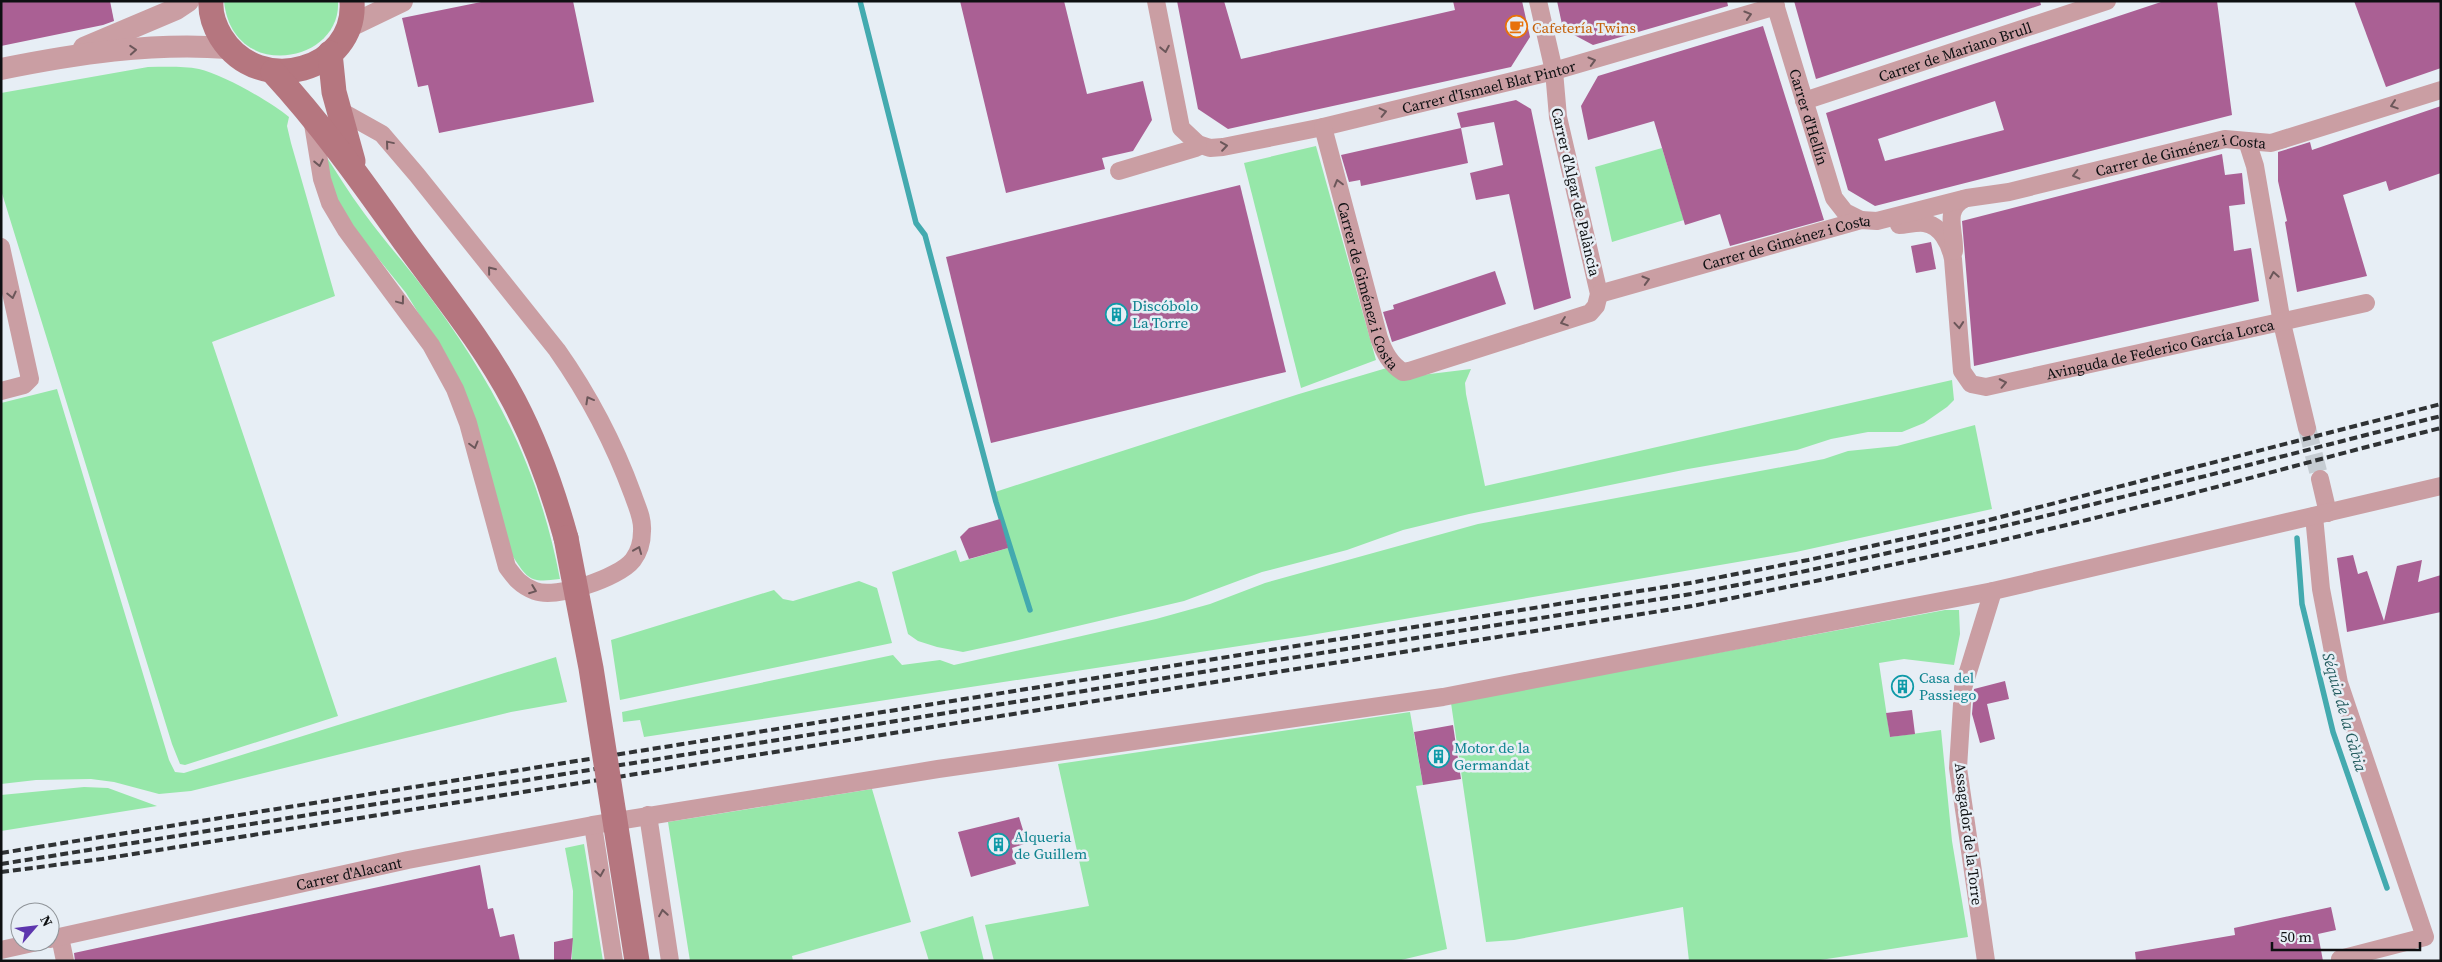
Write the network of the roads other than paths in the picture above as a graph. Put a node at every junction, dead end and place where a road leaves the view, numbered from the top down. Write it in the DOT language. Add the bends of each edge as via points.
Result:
graph roads {
  1 [pos="188,1"];
  2 [pos="211,1"];
  3 [pos="352,1"];
  4 [pos="402,1"];
  5 [pos="1156,1"];
  6 [pos="1538,1"];
  7 [pos="2107,1"];
  8 [pos="1775,4"];
  9 [pos="348,27"];
  10 [pos="228,48"];
  11 [pos="330,53"];
  12 [pos="67,56"];
  13 [pos="1,69"];
  14 [pos="1554,71"];
  15 [pos="273,72"];
  16 [pos="2441,90"];
  17 [pos="1804,101"];
  18 [pos="339,110"];
  19 [pos="311,115"];
  20 [pos="1323,127"];
  21 [pos="2246,141"];
  22 [pos="1198,144"];
  23 [pos="1119,171"];
  24 [pos="356,174"];
  25 [pos="1967,198"];
  26 [pos="1869,220"];
  27 [pos="1,247"];
  28 [pos="1953,259"];
  29 [pos="1599,294"];
  30 [pos="2366,303"];
  31 [pos="2282,323"];
  32 [pos="8,390"];
  33 [pos="2307,428"];
  34 [pos="2320,479"];
  35 [pos="2441,486"];
  36 [pos="2321,514"];
  37 [pos="1993,590"];
  38 [pos="648,815"];
  39 [pos="593,825"];
  40 [pos="60,937"];
  41 [pos="60,950"];
  42 [pos="2340,959"];
  43 [pos="65,961"];
  44 [pos="614,961"];
  45 [pos="637,961"];
  46 [pos="670,961"];
  47 [pos="1986,961"];
  1 -- 12 [label="street"];
  2 -- 10 [label="main road" via="216,29"];
  3 -- 9 [label="main road"];
  4 -- 9 [label="street"];
  5 -- 22 [label="street, one-way" via="1181,128"];
  6 -- 14 [label="street, Carrer d'Algar de Palància"];
  7 -- 17 [label="street, Carrer de Mariano Brull"];
  14 -- 8 [label="street, Carrer d'Ismael Blat Pintor, one-way"];
  8 -- 17 [label="street, Carrer d'Hellín"];
  9 -- 11 [label="main road"];
  12 -- 10 [label="street, one-way" via="186,46"];
  10 -- 15 [label="main road" via="241,60"];
  11 -- 15 [label="main road" via="313,65 294,72"];
  11 -- 18 [label="main road"];
  12 -- 13 [label="street"];
  20 -- 14 [label="street, Carrer d'Ismael Blat Pintor, one-way"];
  14 -- 29 [label="street, Carrer d'Algar de Palància" via="1558,117"];
  15 -- 19 [label="main road"];
  16 -- 21 [label="street, Carrer de Giménez i Costa, one-way" via="2288,139 2271,143"];
  17 -- 26 [label="street, Carrer d'Hellín" via="1834,198 1845,212"];
  19 -- 18 [label="street, one-way" via="322,179 330,203 346,230 431,345 455,389 468,423 507,567 520,584 548,594 601,580 618,572 633,560 640,548 642,520 627,479 576,378 557,350 382,134"];
  18 -- 24 [label="main road"];
  19 -- 24 [label="main road"];
  22 -- 20 [label="street, Carrer d'Ismael Blat Pintor, one-way" via="1210,148 1223,147"];
  29 -- 20 [label="street, Carrer de Giménez i Costa, one-way" via="1590,313 1403,372 1389,360 1379,338"];
  21 -- 25 [label="street, Carrer de Giménez i Costa, one-way" via="2226,139 2009,192"];
  31 -- 21 [label="street, one-way" via="2256,166"];
  22 -- 23 [label="street" via="1196,148"];
  24 -- 45 [label="main road, bridge" via="460,317 514,401 550,483 566,538 591,668"];
  25 -- 26 [label="street, Carrer de Giménez i Costa"];
  25 -- 28 [label="street" via="1957,203 1951,214"];
  26 -- 28 [label="street" via="1902,225 1931,224 1943,235"];
  29 -- 26 [label="street, Carrer de Giménez i Costa, one-way"];
  27 -- 32 [label="street, one-way" via="30,379 24,386"];
  28 -- 31 [label="street, Avinguda de Federico García Lorca, one-way" via="1962,371 1971,384 1986,387"];
  30 -- 31 [label="street, Avinguda de Federico García Lorca"];
  31 -- 33 [label="street"];
  34 -- 36 [label="street"];
  35 -- 36 [label="street, Carrer d'Alacant"];
  36 -- 37 [label="street, Carrer d'Alacant"];
  36 -- 42 [label="street" via="2321,589 2338,683 2425,937"];
  37 -- 38 [label="street, Carrer d'Alacant" via="1443,697 938,769"];
  37 -- 47 [label="street, Assagador de la Torre" via="1963,688 1958,768"];
  38 -- 39 [label="street, Carrer d'Alacant"];
  46 -- 38 [label="street, one-way"];
  39 -- 40 [label="street, Carrer d'Alacant" via="408,860"];
  39 -- 44 [label="street, one-way"];
  41 -- 43 [label="street"];
}
